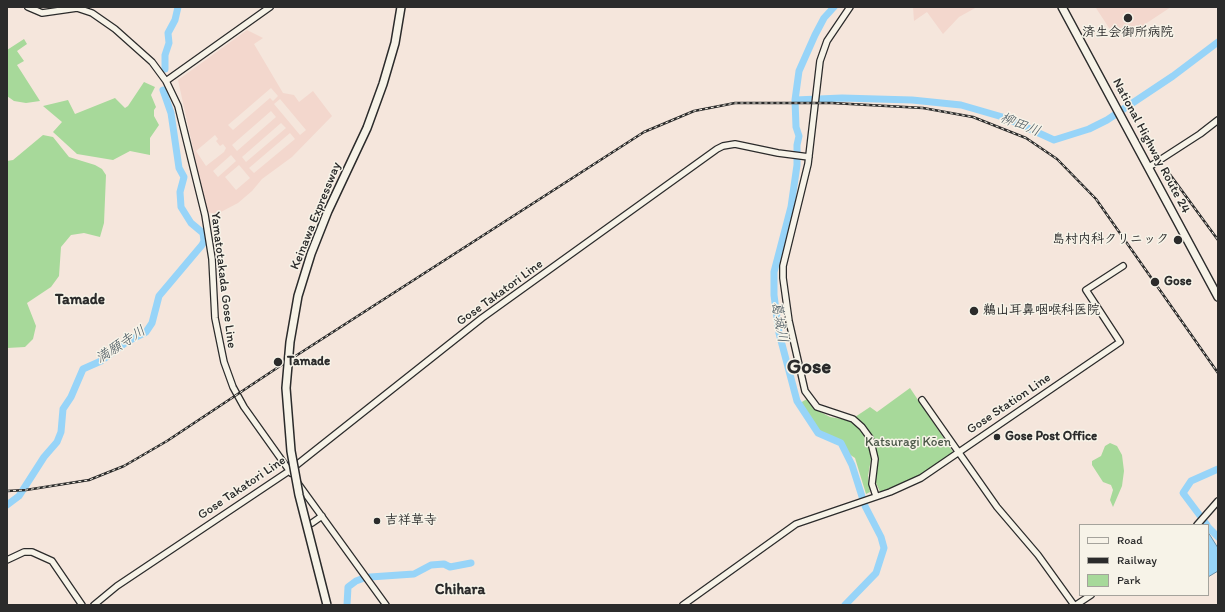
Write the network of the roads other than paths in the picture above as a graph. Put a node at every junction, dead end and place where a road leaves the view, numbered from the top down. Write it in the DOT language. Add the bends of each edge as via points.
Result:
graph roads {
  1 [pos="28,7"];
  2 [pos="270,7"];
  3 [pos="400,7"];
  4 [pos="850,7"];
  5 [pos="1062,7"];
  6 [pos="166,80"];
  7 [pos="1218,120"];
  8 [pos="807,156"];
  9 [pos="1149,167"];
  10 [pos="1123,266"];
  11 [pos="1218,297"];
  12 [pos="922,400"];
  13 [pos="958,452"];
  14 [pos="289,471"];
  15 [pos="874,497"];
  16 [pos="1218,501"];
  17 [pos="322,516"];
  18 [pos="312,523"];
  19 [pos="1199,524"];
  20 [pos="7,560"];
  21 [pos="1089,596"];
  22 [pos="82,605"];
  23 [pos="94,605"];
  24 [pos="327,605"];
  25 [pos="386,605"];
  26 [pos="683,605"];
  27 [pos="1075,605"];
  1 -- 6 [label="main road, Yamatotakada Gose Line" via="42,13 77,8 92,12 152,62"];
  2 -- 6 [label="main road"];
  3 -- 24 [label="highway, Keinawa Expressway, bridge" via="395,43 384,84 311,254 298,296 290,342 286,388 291,451 299,495"];
  4 -- 8 [label="main road" via="827,41 820,62"];
  5 -- 9 [label="highway, National Highway Route 24"];
  6 -- 14 [label="main road, Yamatotakada Gose Line" via="178,106 205,215 212,259 215,318 224,362 244,407"];
  7 -- 9 [label="main road"];
  8 -- 14 [label="main road, Gose Takatori Line" via="735,144 727,144 717,149 482,318"];
  8 -- 15 [label="main road" via="802,195 784,266 783,278 789,321 807,395 817,407 853,419 870,438 875,459 872,484"];
  9 -- 11 [label="highway, National Highway Route 24"];
  10 -- 13 [label="main road, Gose Station Line" via="1086,290 1120,342"];
  12 -- 13 [label="main road"];
  13 -- 15 [label="main road, Gose Station Line" via="921,478"];
  13 -- 27 [label="main road"];
  14 -- 17 [label="main road, Yamatotakada Gose Line"];
  14 -- 23 [label="main road, Gose Takatori Line" via="129,578"];
  15 -- 26 [label="main road, Gose Station Line" via="796,524"];
  16 -- 19 [label="main road"];
  17 -- 18 [label="main road"];
  17 -- 25 [label="main road, Yamatotakada Gose Line"];
  20 -- 22 [label="main road" via="24,552 32,552 52,561"];
  21 -- 27 [label="main road"];
}
